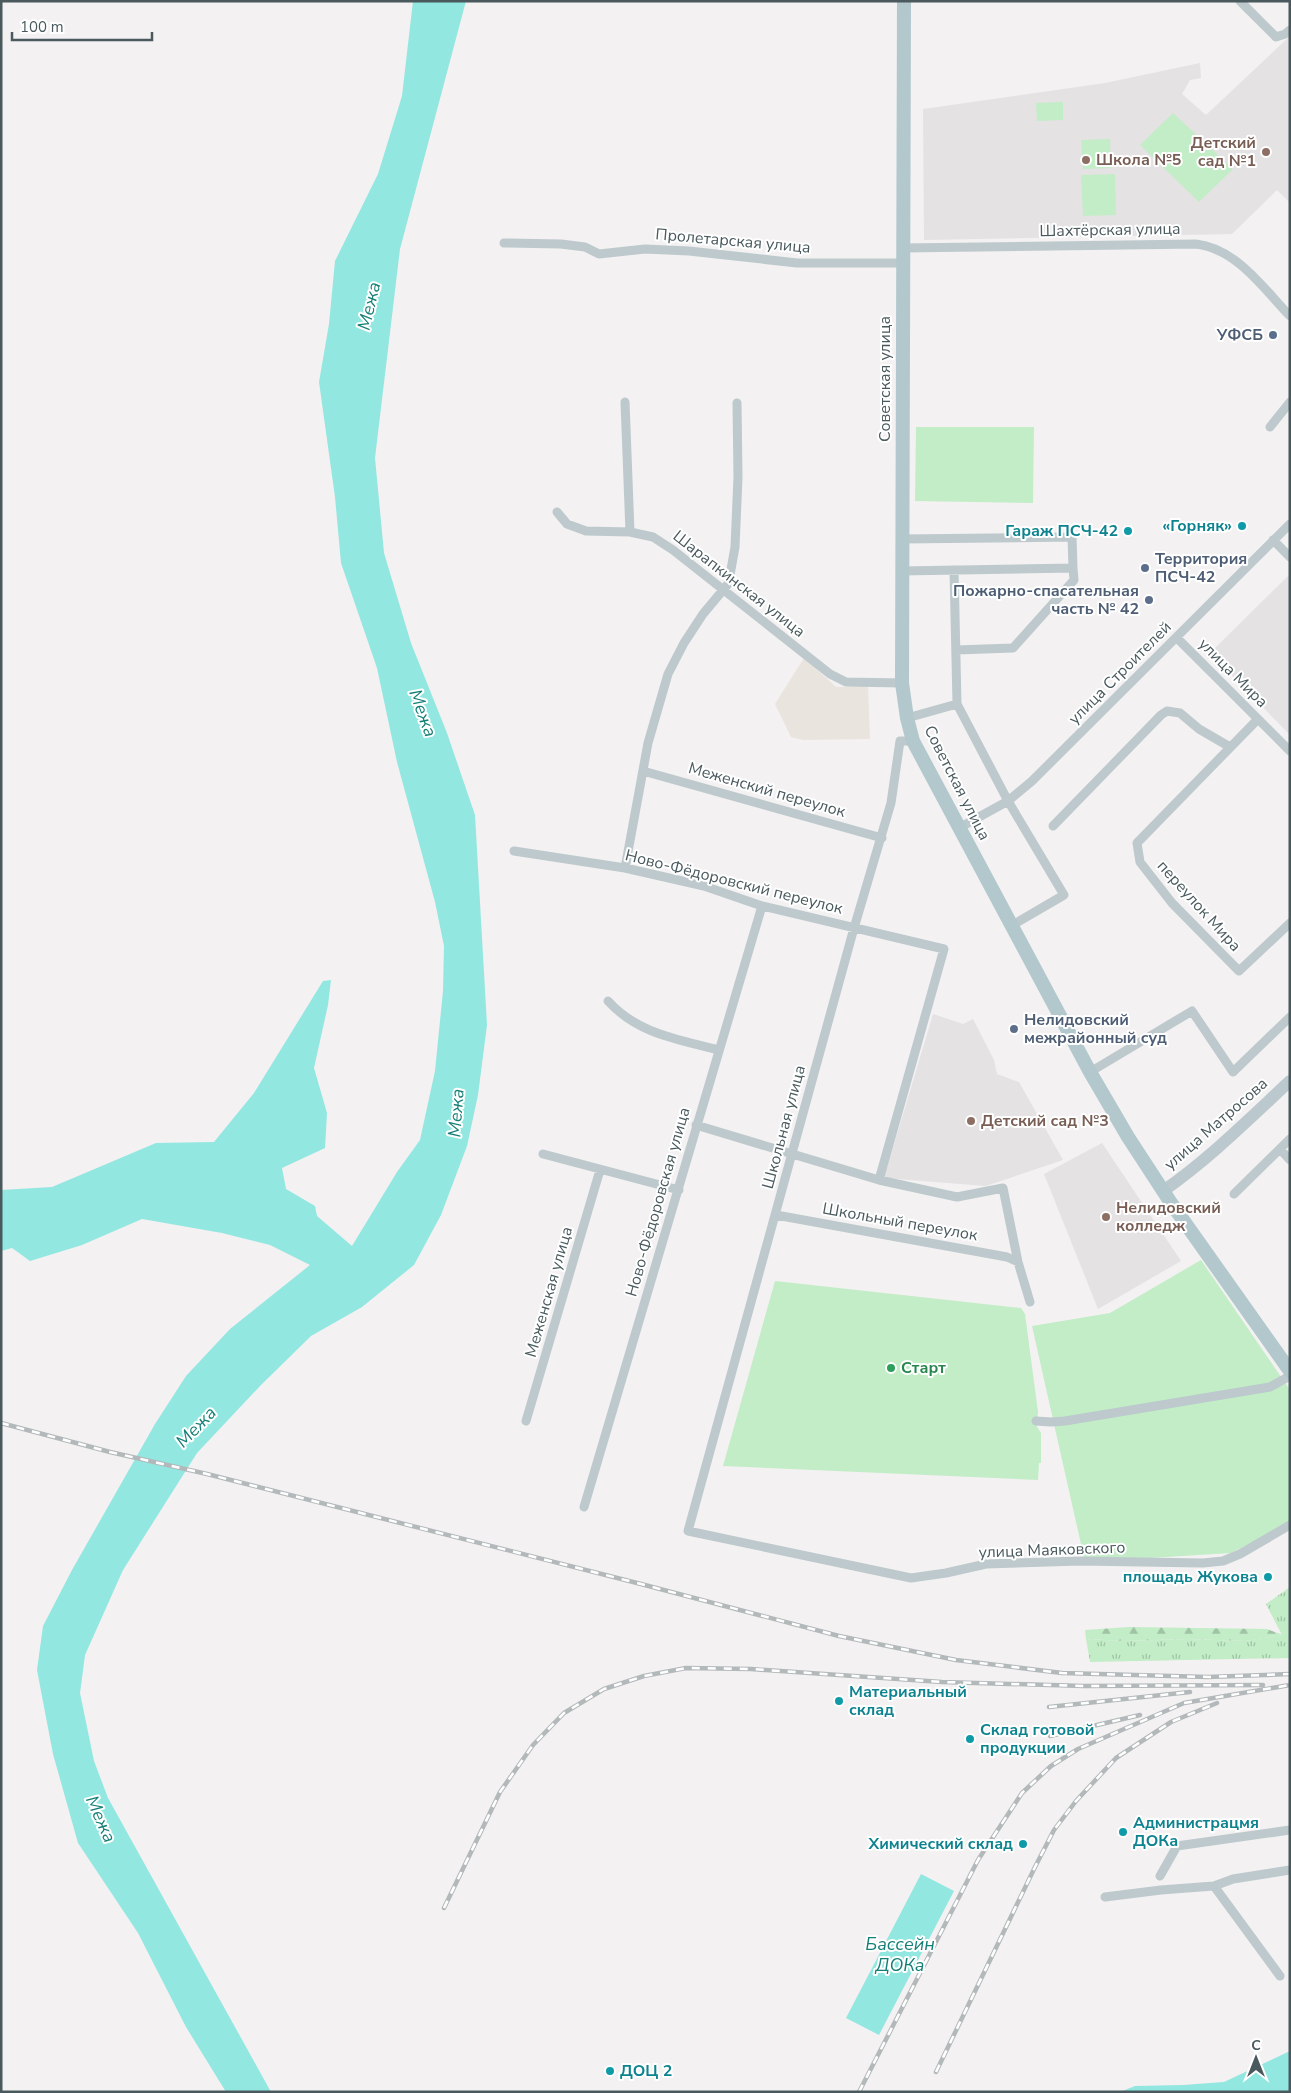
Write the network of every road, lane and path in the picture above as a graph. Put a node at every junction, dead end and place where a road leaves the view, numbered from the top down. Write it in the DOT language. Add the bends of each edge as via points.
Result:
graph roads {
  1 [pos="904,1"];
  2 [pos="1241,2"];
  3 [pos="1290,30"];
  4 [pos="504,243"];
  5 [pos="903,248"];
  6 [pos="903,263"];
  7 [pos="1290,316"];
  8 [pos="625,402"];
  9 [pos="1290,402"];
  10 [pos="737,403"];
  11 [pos="1270,427"];
  12 [pos="557,512"];
  13 [pos="1288,528"];
  14 [pos="630,532"];
  15 [pos="902,539"];
  16 [pos="1273,540"];
  17 [pos="1290,557"];
  18 [pos="1073,568"];
  19 [pos="954,570"];
  20 [pos="902,571"];
  21 [pos="722,590"];
  22 [pos="1177,638"];
  23 [pos="956,650"];
  24 [pos="902,683"];
  25 [pos="957,704"];
  26 [pos="907,718"];
  27 [pos="1258,719"];
  28 [pos="913,741"];
  29 [pos="1230,747"];
  30 [pos="1290,751"];
  31 [pos="643,771"];
  32 [pos="1008,801"];
  33 [pos="1052,826"];
  34 [pos="959,828"];
  35 [pos="882,838"];
  36 [pos="514,851"];
  37 [pos="626,868"];
  38 [pos="762,906"];
  39 [pos="1290,923"];
  40 [pos="1012,926"];
  41 [pos="854,928"];
  42 [pos="608,1001"];
  43 [pos="1290,1017"];
  44 [pos="718,1050"];
  45 [pos="1090,1072"];
  46 [pos="1290,1081"];
  47 [pos="696,1125"];
  48 [pos="1290,1139"];
  49 [pos="1280,1149"];
  50 [pos="792,1153"];
  51 [pos="543,1154"];
  52 [pos="1290,1160"];
  53 [pos="600,1170"];
  54 [pos="879,1180"];
  55 [pos="679,1190"];
  56 [pos="1163,1191"];
  57 [pos="1234,1194"];
  58 [pos="776,1215"];
  59 [pos="1018,1262"];
  60 [pos="1030,1302"];
  61 [pos="1290,1370"];
  62 [pos="1290,1376"];
  63 [pos="526,1421"];
  64 [pos="1036,1421"];
  65 [pos="584,1507"];
  66 [pos="1290,1525"];
  67 [pos="688,1531"];
  68 [pos="1290,1830"];
  69 [pos="1290,1870"];
  70 [pos="1160,1876"];
  71 [pos="1214,1886"];
  72 [pos="1105,1897"];
  73 [pos="1280,1976"];
  1 -- 5 [label="main road, Советская улица"];
  2 -- 3 [label="street" via="1276,37"];
  4 -- 6 [label="street, Пролетарская улица" via="561,244 585,247 599,254 645,249 798,263"];
  5 -- 6 [label="main road, Советская улица"];
  5 -- 7 [label="street, Шахтёрская улица" via="1210,245 1242,265"];
  6 -- 15 [label="main road, Советская улица"];
  8 -- 14 [label="street"];
  9 -- 11 [label="street"];
  10 -- 21 [label="street" via="738,477 734,547 728,584"];
  12 -- 14 [label="street, Шарапкинская улица" via="567,524 586,531"];
  13 -- 16 [label="street, улица Строителей"];
  14 -- 21 [label="street, Шарапкинская улица" via="653,537"];
  15 -- 18 [label="street" via="1072,537"];
  15 -- 20 [label="main road, Советская улица"];
  16 -- 17 [label="street"];
  16 -- 22 [label="street, улица Строителей"];
  18 -- 19 [label="street"];
  18 -- 23 [label="street" via="1074,580 1014,648"];
  19 -- 20 [label="street"];
  19 -- 23 [label="street"];
  20 -- 24 [label="main road, Советская улица"];
  21 -- 24 [label="street, Шарапкинская улица" via="830,674 846,682"];
  21 -- 31 [label="street" via="684,643 668,674"];
  22 -- 27 [label="street, улица Мира"];
  22 -- 32 [label="street, улица Строителей"];
  23 -- 25 [label="street"];
  24 -- 26 [label="main road, Советская улица"];
  25 -- 26 [label="street"];
  25 -- 32 [label="street"];
  26 -- 28 [label="main road, Советская улица"];
  27 -- 29 [label="street, переулок Мира"];
  27 -- 30 [label="street, улица Мира"];
  28 -- 34 [label="main road, Советская улица"];
  28 -- 35 [label="street, Школьная улица" via="900,742"];
  29 -- 33 [label="street" via="1199,729 1180,713 1167,711"];
  29 -- 39 [label="street, переулок Мира" via="1137,843 1140,862 1172,903 1239,971"];
  31 -- 35 [label="street, Меженский переулок"];
  31 -- 37 [label="street"];
  32 -- 34 [label="street, улица Строителей"];
  32 -- 40 [label="street" via="1064,894"];
  34 -- 40 [label="main road, Советская улица"];
  35 -- 41 [label="street, Школьная улица"];
  36 -- 37 [label="street, Ново-Фёдоровский переулок"];
  37 -- 38 [label="street, Ново-Фёдоровский переулок" via="704,886"];
  38 -- 41 [label="street, Ново-Фёдоровский переулок"];
  38 -- 44 [label="street, Ново-Фёдоровская улица"];
  40 -- 45 [label="main road, Советская улица"];
  41 -- 50 [label="street, Школьная улица"];
  41 -- 54 [label="street, Ново-Фёдоровский переулок" via="944,949"];
  42 -- 44 [label="street" via="646,1030"];
  43 -- 45 [label="street" via="1233,1072 1192,1011"];
  44 -- 47 [label="street, Ново-Фёдоровская улица"];
  45 -- 56 [label="main road, Советская улица"];
  46 -- 56 [label="main road, улица Матросова" via="1230,1137"];
  47 -- 50 [label="street"];
  47 -- 55 [label="street, Ново-Фёдоровская улица"];
  48 -- 49 [label="street"];
  49 -- 52 [label="street"];
  49 -- 57 [label="street"];
  50 -- 54 [label="street"];
  50 -- 58 [label="street, Школьная улица"];
  51 -- 53 [label="street"];
  53 -- 55 [label="street"];
  53 -- 63 [label="street, Меженская улица"];
  54 -- 59 [label="street" via="957,1197 1003,1188"];
  55 -- 65 [label="street, Ново-Фёдоровская улица"];
  56 -- 61 [label="main road, Советская улица"];
  58 -- 59 [label="street, Школьный переулок" via="1007,1257"];
  58 -- 67 [label="street, Школьная улица"];
  59 -- 60 [label="street"];
  62 -- 64 [label="street" via="1270,1387 1065,1420"];
  66 -- 67 [label="street, улица Маяковского" via="1223,1561 986,1564 911,1578"];
  68 -- 70 [label="street" via="1177,1846"];
  69 -- 71 [label="street" via="1233,1878"];
  71 -- 72 [label="street"];
  71 -- 73 [label="street"];
}
